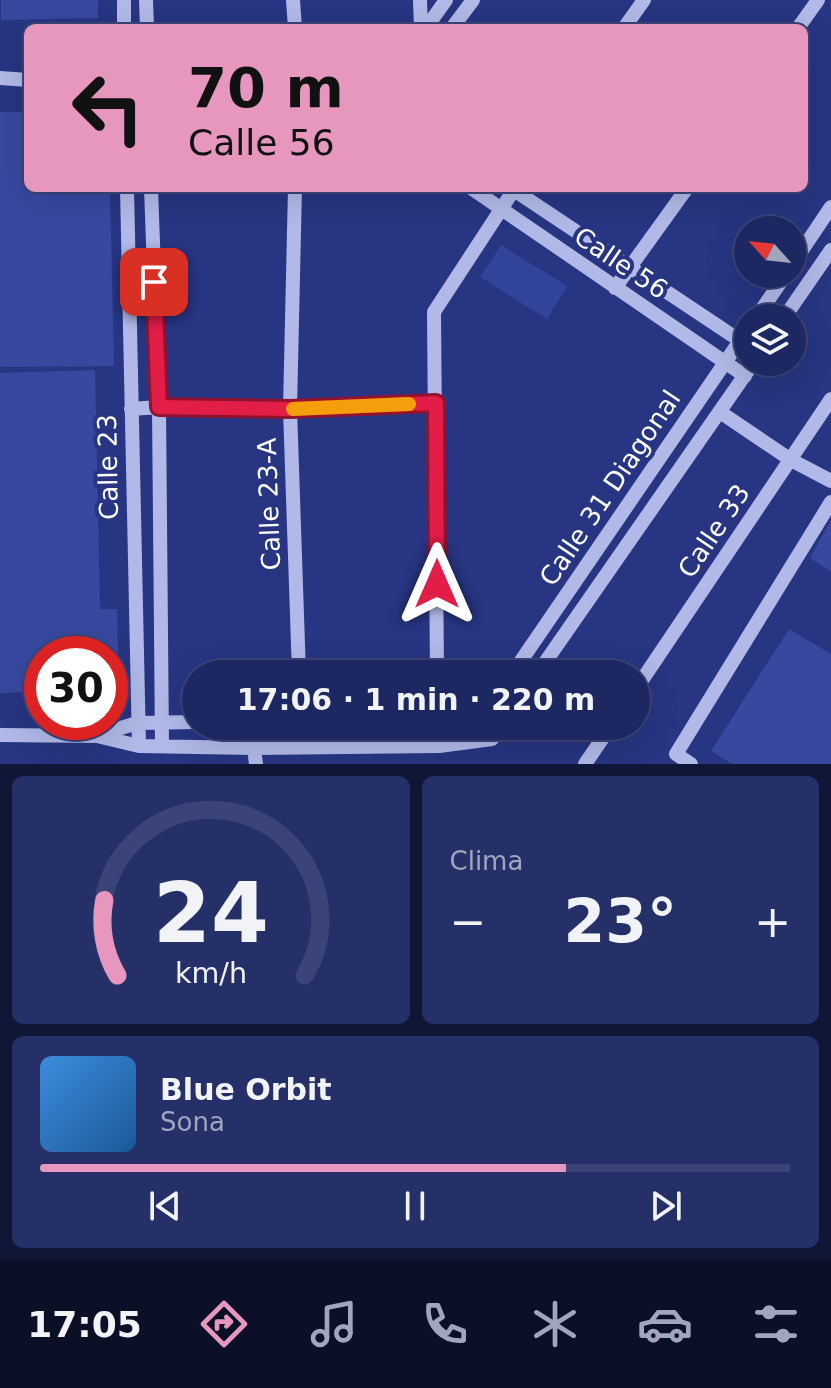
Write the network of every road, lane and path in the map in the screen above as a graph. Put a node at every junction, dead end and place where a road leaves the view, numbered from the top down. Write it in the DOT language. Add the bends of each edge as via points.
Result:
graph roads {
  1 [pos="124,0"];
  2 [pos="146,0"];
  3 [pos="293,0"];
  4 [pos="420,0"];
  5 [pos="446,0"];
  6 [pos="473,0"];
  7 [pos="644,0"];
  8 [pos="818,0"];
  9 [pos="124,24"];
  10 [pos="147,24"];
  11 [pos="295,24"];
  12 [pos="423,24"];
  13 [pos="426,24"];
  14 [pos="455,24"];
  15 [pos="627,24"];
  16 [pos="801,24"];
  17 [pos="0,78"];
  18 [pos="24,80"];
  19 [pos="127,192"];
  20 [pos="151,192"];
  21 [pos="295,192"];
  22 [pos="476,192"];
  23 [pos="511,192"];
  24 [pos="517,192"];
  25 [pos="684,192"];
  26 [pos="831,207"];
  27 [pos="499,209"];
  28 [pos="806,244"];
  29 [pos="831,250"];
  30 [pos="631,268"];
  31 [pos="615,288"];
  32 [pos="794,304"];
  33 [pos="734,332"];
  34 [pos="734,352"];
  35 [pos="725,363"];
  36 [pos="734,369"];
  37 [pos="745,376"];
  38 [pos="831,399"];
  39 [pos="436,403"];
  40 [pos="159,407"];
  41 [pos="131,409"];
  42 [pos="290,409"];
  43 [pos="720,412"];
  44 [pos="667,447"];
  45 [pos="685,460"];
  46 [pos="791,460"];
  47 [pos="831,481"];
  48 [pos="831,502"];
  49 [pos="299,660"];
  50 [pos="437,660"];
  51 [pos="522,660"];
  52 [pos="547,660"];
  53 [pos="650,668"];
  54 [pos="182,722"];
  55 [pos="137,723"];
  56 [pos="161,723"];
  57 [pos="128,726"];
  58 [pos="0,735"];
  59 [pos="24,735"];
  60 [pos="114,740"];
  61 [pos="300,740"];
  62 [pos="439,740"];
  63 [pos="463,740"];
  64 [pos="601,740"];
  65 [pos="162,745"];
  66 [pos="139,746"];
  67 [pos="439,746"];
  68 [pos="300,747"];
  69 [pos="254,748"];
  70 [pos="256,764"];
  71 [pos="585,764"];
  72 [pos="691,764"];
  1 -- 9 [label="street"];
  2 -- 10 [label="street"];
  3 -- 11 [label="street"];
  4 -- 12 [label="street"];
  5 -- 13 [label="street"];
  6 -- 14 [label="street"];
  7 -- 15 [label="street"];
  8 -- 16 [label="street"];
  17 -- 18 [label="street"];
  19 -- 41 [label="street, Calle 23"];
  20 -- 40 [label="street, Calle 23"];
  21 -- 42 [label="street, Calle 23-A"];
  22 -- 27 [label="street, Calle 56"];
  23 -- 27 [label="street"];
  24 -- 30 [label="street, Calle 56"];
  25 -- 30 [label="street"];
  26 -- 28 [label="street"];
  27 -- 31 [label="street, Calle 56"];
  27 -- 39 [label="street" via="434,312"];
  29 -- 32 [label="street"];
  30 -- 31 [label="street"];
  30 -- 33 [label="street, Calle 56"];
  31 -- 35 [label="street, Calle 56"];
  34 -- 35 [label="street, Calle 31 Diagonal"];
  35 -- 36 [label="street, Calle 56"];
  35 -- 44 [label="street, Calle 31 Diagonal"];
  37 -- 43 [label="street, Calle 31 Diagonal"];
  38 -- 46 [label="street, Calle 33"];
  39 -- 42 [label="street"];
  39 -- 50 [label="street"];
  40 -- 41 [label="street"];
  40 -- 42 [label="street"];
  40 -- 56 [label="street, Calle 23"];
  41 -- 55 [label="street, Calle 23"];
  42 -- 49 [label="street, Calle 23-A"];
  43 -- 45 [label="street, Calle 31 Diagonal"];
  43 -- 46 [label="street"];
  44 -- 45 [label="street"];
  44 -- 51 [label="street, Calle 31 Diagonal"];
  45 -- 52 [label="street, Calle 31 Diagonal"];
  46 -- 47 [label="street"];
  46 -- 53 [label="street, Calle 33"];
  48 -- 72 [label="street" via="676,754"];
  54 -- 56 [label="street"];
  55 -- 56 [label="street"];
  55 -- 57 [label="street"];
  55 -- 66 [label="street, Calle 23"];
  56 -- 65 [label="street, Calle 23"];
  58 -- 59 [label="street"];
  60 -- 66 [label="street"];
  61 -- 68 [label="street"];
  62 -- 67 [label="street"];
  63 -- 67 [label="street"];
  64 -- 71 [label="street"];
  65 -- 66 [label="street"];
  65 -- 69 [label="street"];
  67 -- 68 [label="street"];
  68 -- 69 [label="street"];
  69 -- 70 [label="street"];
}
